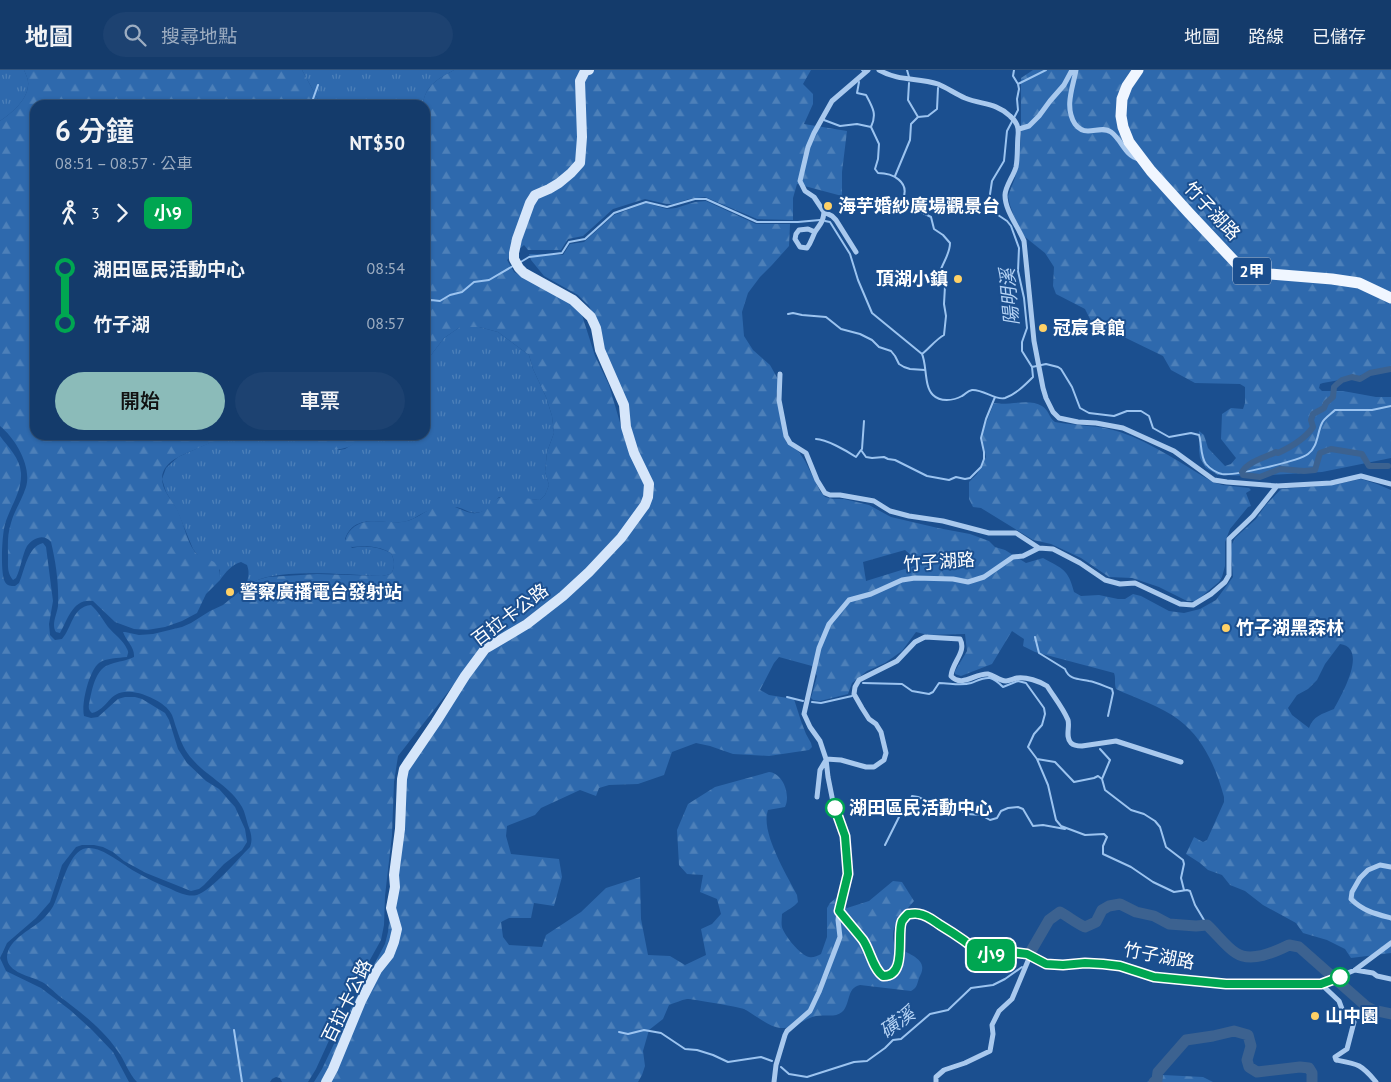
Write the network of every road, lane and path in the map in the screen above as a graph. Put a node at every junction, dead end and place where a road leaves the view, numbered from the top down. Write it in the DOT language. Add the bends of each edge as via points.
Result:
graph roads {
  1 [pos="589,70"];
  2 [pos="868,70"];
  3 [pos="879,70"];
  4 [pos="1074,70"];
  5 [pos="1138,70"];
  6 [pos="1019,129"];
  7 [pos="1142,160"];
  8 [pos="824,214"];
  9 [pos="816,232"];
  10 [pos="856,252"];
  11 [pos="1391,298"];
  12 [pos="780,374"];
  13 [pos="1391,484"];
  14 [pos="1277,486"];
  15 [pos="1039,548"];
  16 [pos="826,759"];
  17 [pos="1181,762"];
  18 [pos="816,797"];
  19 [pos="1391,868"];
  20 [pos="839,911"];
  21 [pos="1391,918"];
  22 [pos="1391,943"];
  23 [pos="1030,956"];
  24 [pos="1355,970"];
  25 [pos="1391,978"];
  26 [pos="1321,984"];
  27 [pos="326,1082"];
  28 [pos="774,1082"];
  29 [pos="936,1082"];
  30 [pos="1376,1082"];
  1 -- 27 [label="main road, 百拉卡公路" via="580,81 580,163 559,183 535,194 517,239 514,259 524,273 573,300 591,317 600,350 624,405 626,427 634,453 649,484 648,497 621,538 589,572 527,624 485,649 404,769 391,908 397,929 394,942 389,955 376,970"];
  2 -- 8 [label="street" via="832,101 808,147 800,181"];
  3 -- 6 [label="street" via="896,78 937,84 965,98 999,107 1016,121"];
  4 -- 6 [label="street" via="1039,116 1029,126"];
  4 -- 7 [label="street" via="1070,107 1077,126 1082,130 1110,132 1133,158"];
  5 -- 7 [label="main road, 竹子湖路 / 2甲" via="1123,93 1122,116 1129,142"];
  6 -- 14 [label="street" via="1017,164 1005,193 1011,217 1024,241 1034,341 1046,398 1053,412 1059,418 1123,428 1174,451 1214,480"];
  7 -- 11 [label="main road, 竹子湖路 / 2甲" via="1242,267 1270,274 1351,281"];
  8 -- 9 [label="street"];
  8 -- 10 [label="street" via="836,220"];
  12 -- 15 [label="street" via="779,400 786,436 790,443 806,453 824,493 874,501 890,511 989,533 1016,533"];
  13 -- 14 [label="street" via="1361,476 1331,483"];
  14 -- 15 [label="street" via="1253,516 1229,538 1229,575 1225,582 1193,605 1180,604 1135,583 1105,580 1053,549"];
  15 -- 16 [label="street, 竹子湖路" via="1013,557 984,577 968,582 915,578 849,600 828,624 819,648 804,714"];
  16 -- 17 [label="street" via="866,767 874,767 884,760 886,753 881,732 862,708 854,694 855,687 859,680 897,661 915,642 925,637 960,639 962,649 951,676 955,680 989,674 1004,681 1021,678 1047,686 1068,722 1068,737 1072,744 1082,746 1116,741"];
  16 -- 18 [label="street" via="820,770"];
  16 -- 20 [label="street, 竹子湖路" via="833,802 845,836 848,874"];
  19 -- 21 [label="street" via="1380,865 1368,870 1352,892 1352,899 1358,906"];
  20 -- 23 [label="street, 竹子湖路" via="863,941 883,976 895,971 901,948 902,922 908,914 915,913 929,918 982,955 1011,952"];
  20 -- 28 [label="street, 竹子湖路" via="840,937 835,951 810,1011 785,1035"];
  22 -- 24 [label="street"];
  23 -- 26 [label="street, 竹子湖路" via="1046,964 1120,966 1154,977 1185,981"];
  23 -- 29 [label="street" via="1012,999 999,1010 992,1026 990,1052 944,1070 936,1077"];
  24 -- 25 [label="street"];
  24 -- 26 [label="street, 竹子湖路"];
  26 -- 30 [label="street" via="1354,1022 1347,1049 1335,1057 1336,1060 1361,1066"];
}
